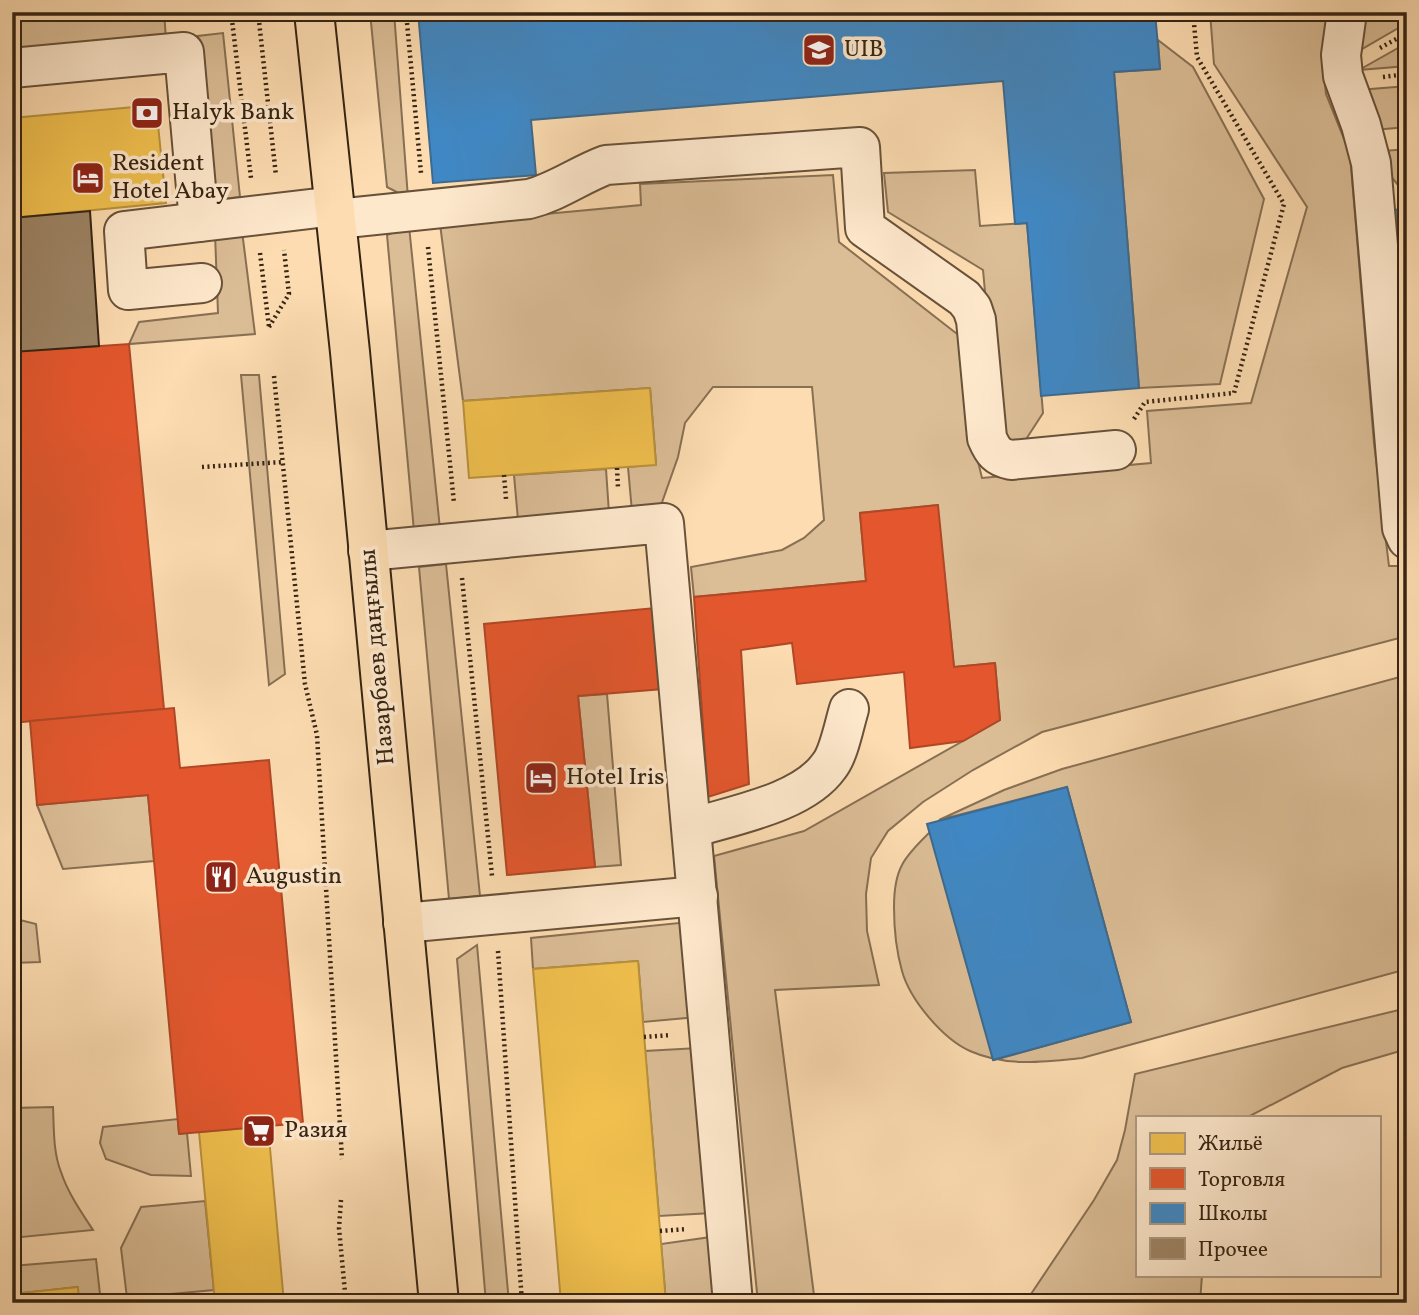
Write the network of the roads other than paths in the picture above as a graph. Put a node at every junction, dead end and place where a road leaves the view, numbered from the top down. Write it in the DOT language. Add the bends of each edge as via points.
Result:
graph roads {
  1 [pos="314,12"];
  2 [pos="1347,12"];
  3 [pos="12,68"];
  4 [pos="336,212"];
  5 [pos="199,222"];
  6 [pos="202,283"];
  7 [pos="1116,450"];
  8 [pos="1407,539"];
  9 [pos="368,551"];
  10 [pos="849,709"];
  11 [pos="692,828"];
  12 [pos="698,895"];
  13 [pos="403,923"];
  14 [pos="439,1303"];
  15 [pos="733,1303"];
  1 -- 4 [label="main road, Назарбаев даңғылы"];
  2 -- 8 [label="lane" via="1342,68 1371,163 1402,528"];
  3 -- 5 [label="lane" via="184,52"];
  4 -- 5 [label="lane"];
  4 -- 7 [label="lane" via="424,211 529,198 548,194 606,165 860,147 865,228 972,308 992,450 1000,458 1012,460"];
  4 -- 9 [label="main road, Назарбаев даңғылы"];
  5 -- 6 [label="lane" via="124,231 128,290"];
  9 -- 11 [label="lane" via="664,523"];
  9 -- 13 [label="main road, Назарбаев даңғылы"];
  10 -- 11 [label="lane" via="831,764 812,785 781,800"];
  11 -- 12 [label="lane"];
  12 -- 13 [label="lane"];
  12 -- 15 [label="lane"];
  13 -- 14 [label="main road, Назарбаев даңғылы"];
}
